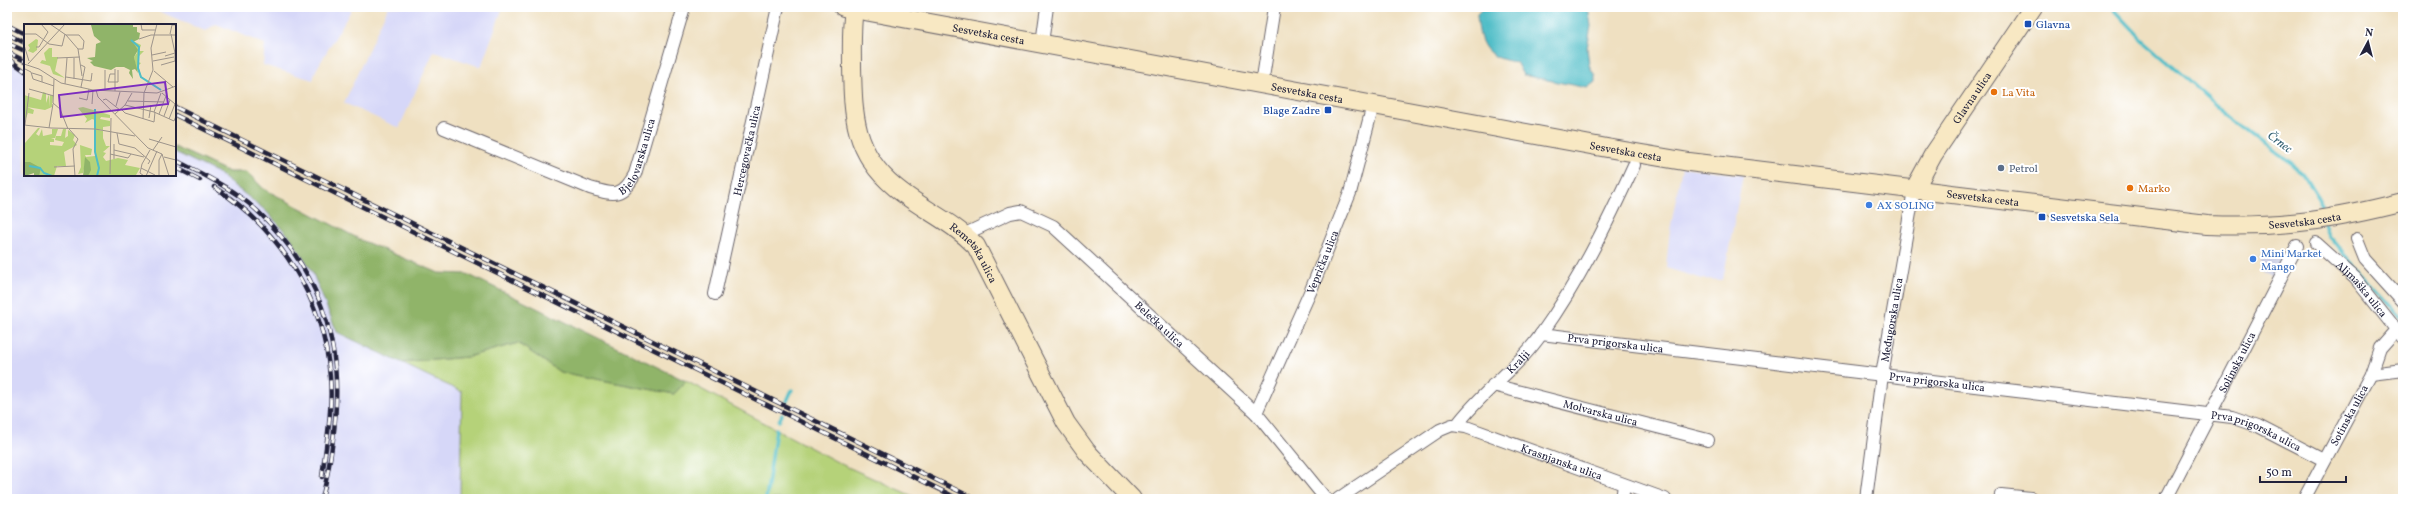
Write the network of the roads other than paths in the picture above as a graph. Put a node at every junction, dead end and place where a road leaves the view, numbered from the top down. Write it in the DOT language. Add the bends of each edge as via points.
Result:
graph roads {
  1 [pos="684,7"];
  2 [pos="778,7"];
  3 [pos="1047,7"];
  4 [pos="1274,7"];
  5 [pos="2033,7"];
  6 [pos="849,8"];
  7 [pos="1042,44"];
  8 [pos="1262,84"];
  9 [pos="1373,105"];
  10 [pos="444,128"];
  11 [pos="1634,165"];
  12 [pos="1914,190"];
  13 [pos="2403,202"];
  14 [pos="965,234"];
  15 [pos="2357,239"];
  16 [pos="2316,242"];
  17 [pos="2297,246"];
  18 [pos="715,294"];
  19 [pos="2403,301"];
  20 [pos="1542,334"];
  21 [pos="2399,334"];
  22 [pos="2403,370"];
  23 [pos="2371,374"];
  24 [pos="1882,375"];
  25 [pos="1494,385"];
  26 [pos="1256,412"];
  27 [pos="2208,415"];
  28 [pos="1457,425"];
  29 [pos="1708,440"];
  30 [pos="2324,460"];
  31 [pos="1624,485"];
  32 [pos="1344,497"];
  33 [pos="2031,498"];
  34 [pos="1132,499"];
  35 [pos="1326,499"];
  36 [pos="1622,499"];
  37 [pos="1665,499"];
  38 [pos="1866,499"];
  39 [pos="2000,499"];
  40 [pos="2166,499"];
  41 [pos="2304,499"];
  1 -- 10 [label="street, Bjelovarska ulica" via="635,174 619,193 610,194 590,188"];
  2 -- 18 [label="street, Hercegovačka ulica"];
  3 -- 7 [label="street"];
  4 -- 8 [label="street"];
  5 -- 12 [label="main road, Glavna ulica" via="1933,155"];
  6 -- 7 [label="main road, Sesvetska cesta"];
  6 -- 14 [label="main road, Remetska ulica" via="853,102 856,127 862,145 878,171 896,188"];
  7 -- 8 [label="main road, Sesvetska cesta"];
  8 -- 9 [label="main road, Sesvetska cesta"];
  9 -- 12 [label="main road, Sesvetska cesta" via="1689,162"];
  9 -- 26 [label="street, Veprička ulica" via="1350,193 1311,290"];
  11 -- 20 [label="street, Kralji" via="1600,239"];
  12 -- 13 [label="main road, Sesvetska cesta" via="2207,225 2264,226 2323,220"];
  12 -- 24 [label="street, Međugorska ulica"];
  14 -- 26 [label="street, Belečka ulica" via="1010,213 1021,211 1053,226"];
  14 -- 34 [label="main road, Remetska ulica" via="976,246 1066,423 1086,452"];
  15 -- 19 [label="street" via="2365,260"];
  16 -- 21 [label="street, Aljmaška ulica" via="2355,278"];
  17 -- 27 [label="street, Solinska ulica"];
  20 -- 24 [label="street, Prva prigorska ulica"];
  20 -- 25 [label="street, Kralji"];
  21 -- 23 [label="street, Sotinska ulica" via="2380,348"];
  22 -- 23 [label="street, Sotinska ulica"];
  23 -- 30 [label="street, Sotinska ulica"];
  24 -- 27 [label="street, Prva prigorska ulica"];
  24 -- 38 [label="street, Međugorska ulica"];
  25 -- 28 [label="street, Kralji"];
  25 -- 29 [label="street, Molvarska ulica"];
  26 -- 35 [label="street, Belečka ulica"];
  27 -- 30 [label="street, Prva prigorska ulica" via="2232,417 2258,426"];
  27 -- 40 [label="street, Solinska ulica"];
  28 -- 31 [label="street, Krasnjanska ulica"];
  28 -- 32 [label="street, Kralji" via="1440,430"];
  30 -- 41 [label="street, Sotinska ulica"];
  31 -- 36 [label="street"];
  31 -- 37 [label="street, Krasnjanska ulica"];
  33 -- 39 [label="street" via="2001,495"];
}
